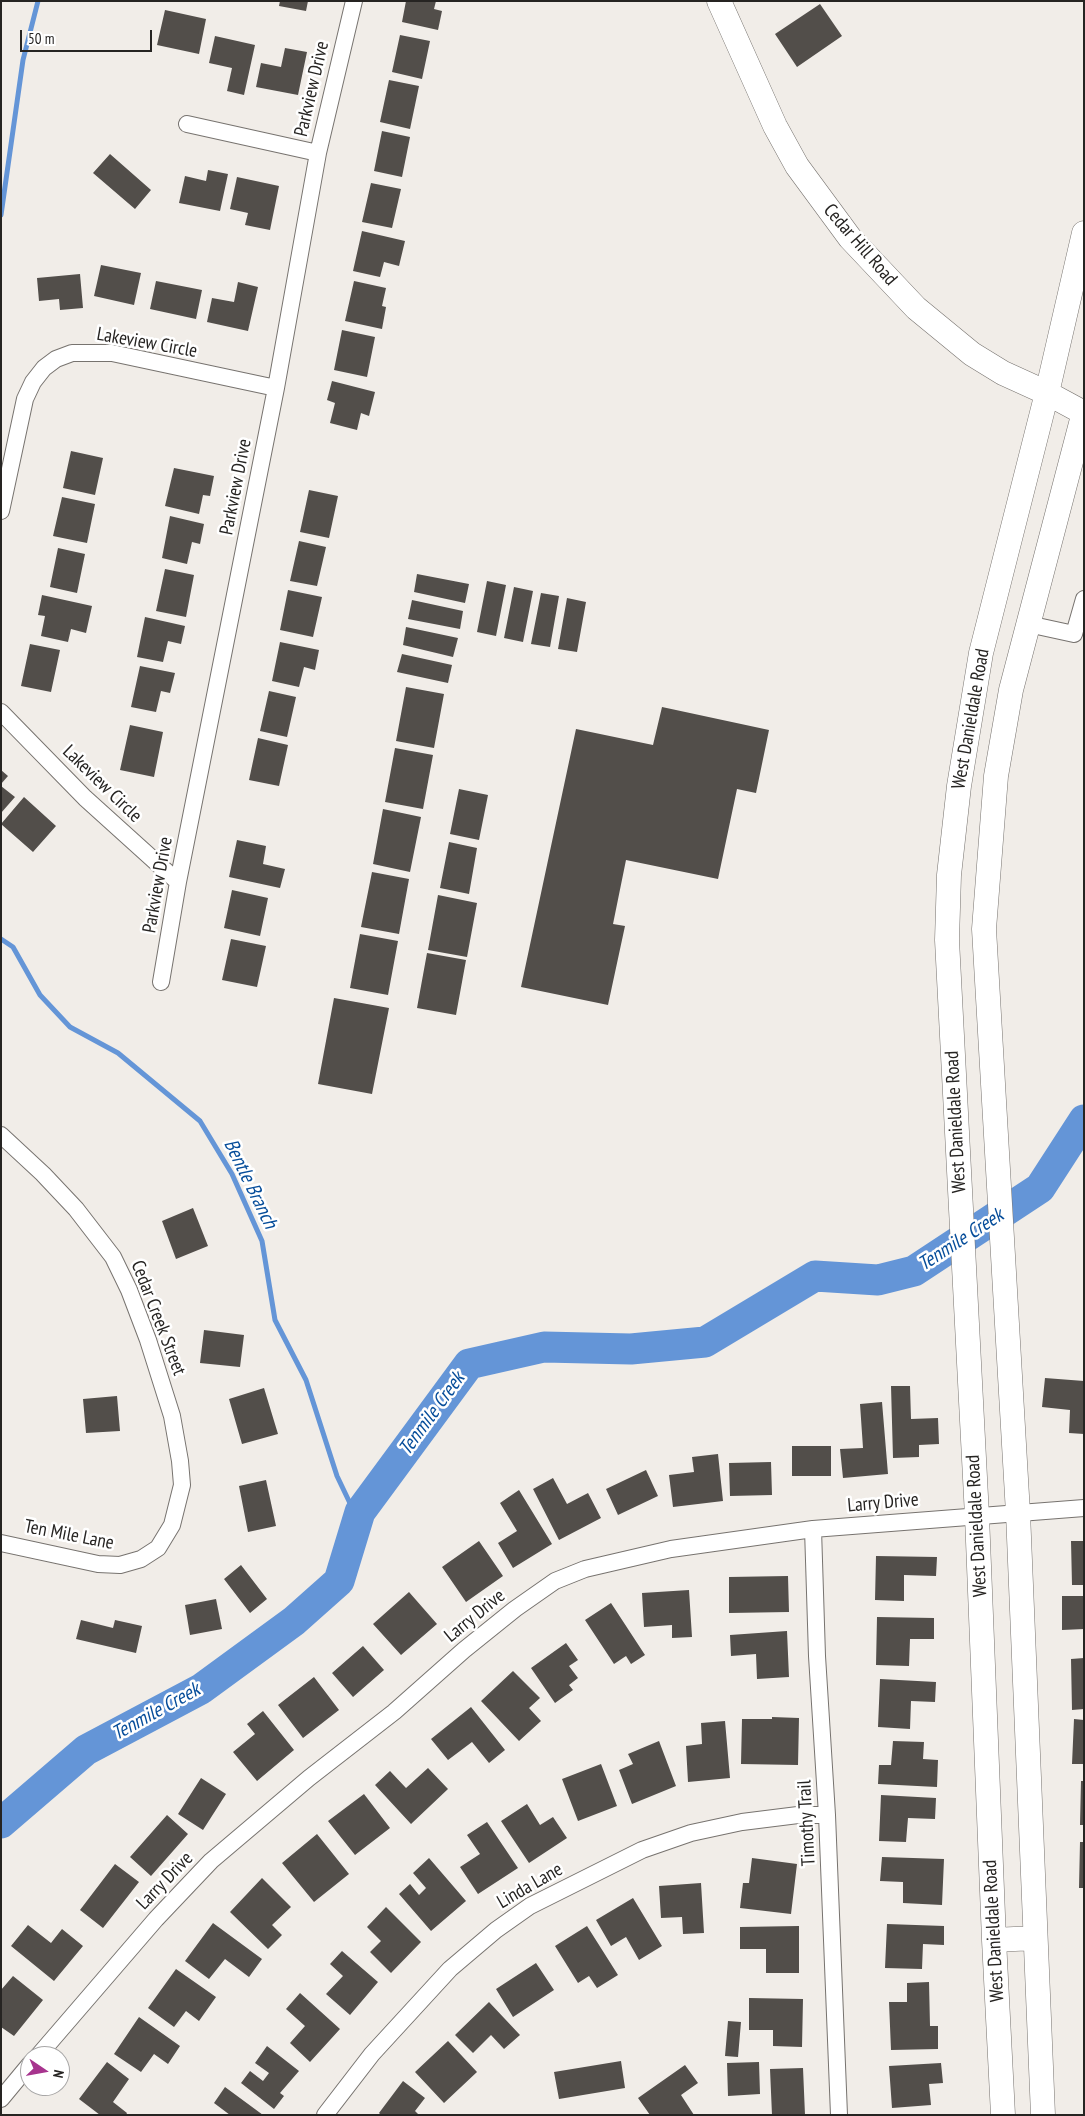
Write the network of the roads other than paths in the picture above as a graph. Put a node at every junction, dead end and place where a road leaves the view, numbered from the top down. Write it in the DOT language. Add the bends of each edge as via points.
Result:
graph roads {
  1 [pos="354,1"];
  2 [pos="718,1"];
  3 [pos="187,124"];
  4 [pos="318,153"];
  5 [pos="1084,233"];
  6 [pos="276,388"];
  7 [pos="1047,392"];
  8 [pos="1084,413"];
  9 [pos="1,511"];
  10 [pos="1084,599"];
  11 [pos="1028,624"];
  12 [pos="1,712"];
  13 [pos="959,786"];
  14 [pos="995,792"];
  15 [pos="178,882"];
  16 [pos="161,982"];
  17 [pos="1,1135"];
  18 [pos="1084,1508"];
  19 [pos="1018,1513"];
  20 [pos="977,1516"];
  21 [pos="172,1525"];
  22 [pos="813,1529"];
  23 [pos="1,1543"];
  24 [pos="827,1814"];
  25 [pos="1035,1938"];
  26 [pos="994,1940"];
  27 [pos="47,2046"];
  28 [pos="20,2076"];
  29 [pos="1,2099"];
  30 [pos="325,2115"];
  31 [pos="839,2115"];
  32 [pos="1003,2115"];
  33 [pos="1043,2115"];
  1 -- 4 [label="street, Parkview Drive"];
  2 -- 7 [label="main road, Cedar Hill Road" via="775,126 797,166 850,238 916,308 972,354 1003,373"];
  3 -- 4 [label="street"];
  4 -- 6 [label="street, Parkview Drive"];
  5 -- 7 [label="main road, West Danieldale Road"];
  6 -- 9 [label="street, Lakeview Circle" via="112,353 72,353 56,359 33,382 25,399"];
  6 -- 15 [label="street, Parkview Drive"];
  7 -- 8 [label="main road, Cedar Hill Road"];
  7 -- 13 [label="main road, West Danieldale Road" via="981,653"];
  8 -- 11 [label="main road, West Danieldale Road"];
  10 -- 11 [label="street" via="1074,634"];
  11 -- 14 [label="main road, West Danieldale Road" via="1011,690"];
  12 -- 15 [label="street, Lakeview Circle" via="86,798"];
  13 -- 14 [label="main road"];
  13 -- 20 [label="main road, West Danieldale Road" via="949,875 947,940"];
  14 -- 19 [label="main road, West Danieldale Road" via="984,929"];
  15 -- 16 [label="street, Parkview Drive"];
  17 -- 21 [label="street, Cedar Creek Street" via="44,1174 98,1235 130,1290 172,1416 182,1485"];
  18 -- 19 [label="street, Larry Drive"];
  19 -- 20 [label="street, Larry Drive"];
  19 -- 25 [label="main road, West Danieldale Road"];
  20 -- 22 [label="street, Larry Drive"];
  20 -- 26 [label="main road, West Danieldale Road"];
  21 -- 23 [label="street, Ten Mile Lane" via="158,1548 141,1559 120,1565 98,1564"];
  22 -- 24 [label="street, Timothy Trail"];
  22 -- 27 [label="street, Larry Drive" via="671,1549 585,1569 555,1581 464,1650 394,1712 211,1861 156,1919"];
  24 -- 30 [label="street, Linda Lane" via="742,1822 691,1832 642,1850 530,1906 450,1969 372,2054"];
  24 -- 31 [label="street, Timothy Trail"];
  25 -- 26 [label="main road"];
  25 -- 33 [label="main road, West Danieldale Road"];
  26 -- 32 [label="main road, West Danieldale Road"];
  28 -- 29 [label="street"];
}
